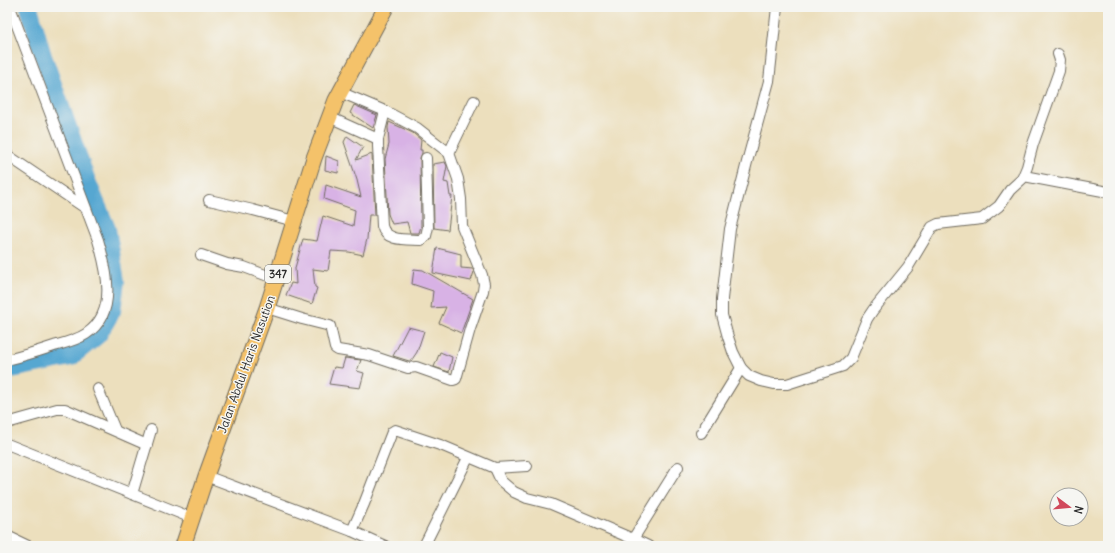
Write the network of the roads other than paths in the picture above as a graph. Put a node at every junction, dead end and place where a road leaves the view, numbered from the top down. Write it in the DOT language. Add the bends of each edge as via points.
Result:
graph roads {
  1 [pos="10,7"];
  2 [pos="386,7"];
  3 [pos="777,7"];
  4 [pos="1058,54"];
  5 [pos="340,92"];
  6 [pos="474,101"];
  7 [pos="385,111"];
  8 [pos="329,117"];
  9 [pos="378,139"];
  10 [pos="449,153"];
  11 [pos="7,155"];
  12 [pos="426,158"];
  13 [pos="1024,176"];
  14 [pos="1108,192"];
  15 [pos="209,200"];
  16 [pos="84,207"];
  17 [pos="294,221"];
  18 [pos="201,255"];
  19 [pos="276,279"];
  20 [pos="267,308"];
  21 [pos="7,360"];
  22 [pos="741,368"];
  23 [pos="98,389"];
  24 [pos="7,423"];
  25 [pos="115,430"];
  26 [pos="151,430"];
  27 [pos="701,433"];
  28 [pos="7,444"];
  29 [pos="147,445"];
  30 [pos="468,458"];
  31 [pos="527,466"];
  32 [pos="678,467"];
  33 [pos="495,468"];
  34 [pos="206,476"];
  35 [pos="132,494"];
  36 [pos="192,518"];
  37 [pos="352,531"];
  38 [pos="7,536"];
  39 [pos="633,539"];
  40 [pos="28,546"];
  41 [pos="183,546"];
  42 [pos="385,546"];
  43 [pos="424,546"];
  44 [pos="648,546"];
  1 -- 16 [label="street"];
  2 -- 5 [label="main road, Jalan Abdul Haris Nasution / 347"];
  3 -- 22 [label="street" via="769,81 730,229 722,299 722,315 728,337"];
  4 -- 13 [label="street" via="1058,76"];
  5 -- 7 [label="street"];
  5 -- 8 [label="main road, Jalan Abdul Haris Nasution / 347"];
  6 -- 10 [label="street"];
  7 -- 9 [label="street"];
  7 -- 10 [label="street" via="417,128"];
  8 -- 9 [label="street"];
  8 -- 17 [label="main road, Jalan Abdul Haris Nasution / 347"];
  9 -- 12 [label="street" via="382,226 387,235 421,240 426,236"];
  10 -- 20 [label="street" via="458,179 462,226 484,284 454,380 416,367 408,368 369,355 338,350 330,326"];
  11 -- 16 [label="street"];
  13 -- 14 [label="street"];
  13 -- 22 [label="street" via="998,206 982,219 938,224 932,227 908,267 867,319 851,358 844,366 800,381 780,384 761,381 749,376"];
  15 -- 17 [label="street"];
  16 -- 21 [label="street" via="98,240 107,276 107,301 104,311 93,328 77,339"];
  17 -- 19 [label="main road, Jalan Abdul Haris Nasution / 347"];
  18 -- 19 [label="street"];
  19 -- 20 [label="main road, Jalan Abdul Haris Nasution / 347"];
  20 -- 34 [label="main road, Jalan Abdul Haris Nasution / 347"];
  22 -- 27 [label="street"];
  23 -- 25 [label="street"];
  24 -- 25 [label="street" via="61,408"];
  25 -- 29 [label="street"];
  26 -- 29 [label="street"];
  28 -- 35 [label="street"];
  29 -- 35 [label="street"];
  30 -- 33 [label="street"];
  30 -- 37 [label="street" via="443,446 394,430"];
  30 -- 43 [label="street"];
  31 -- 33 [label="street"];
  32 -- 39 [label="street"];
  33 -- 39 [label="street" via="502,481 514,492 551,504"];
  34 -- 36 [label="main road, Jalan Abdul Haris Nasution / 347"];
  34 -- 37 [label="street"];
  35 -- 36 [label="street"];
  36 -- 41 [label="main road, Jalan Abdul Haris Nasution / 347"];
  37 -- 42 [label="street"];
  38 -- 40 [label="street"];
  39 -- 44 [label="street"];
}
